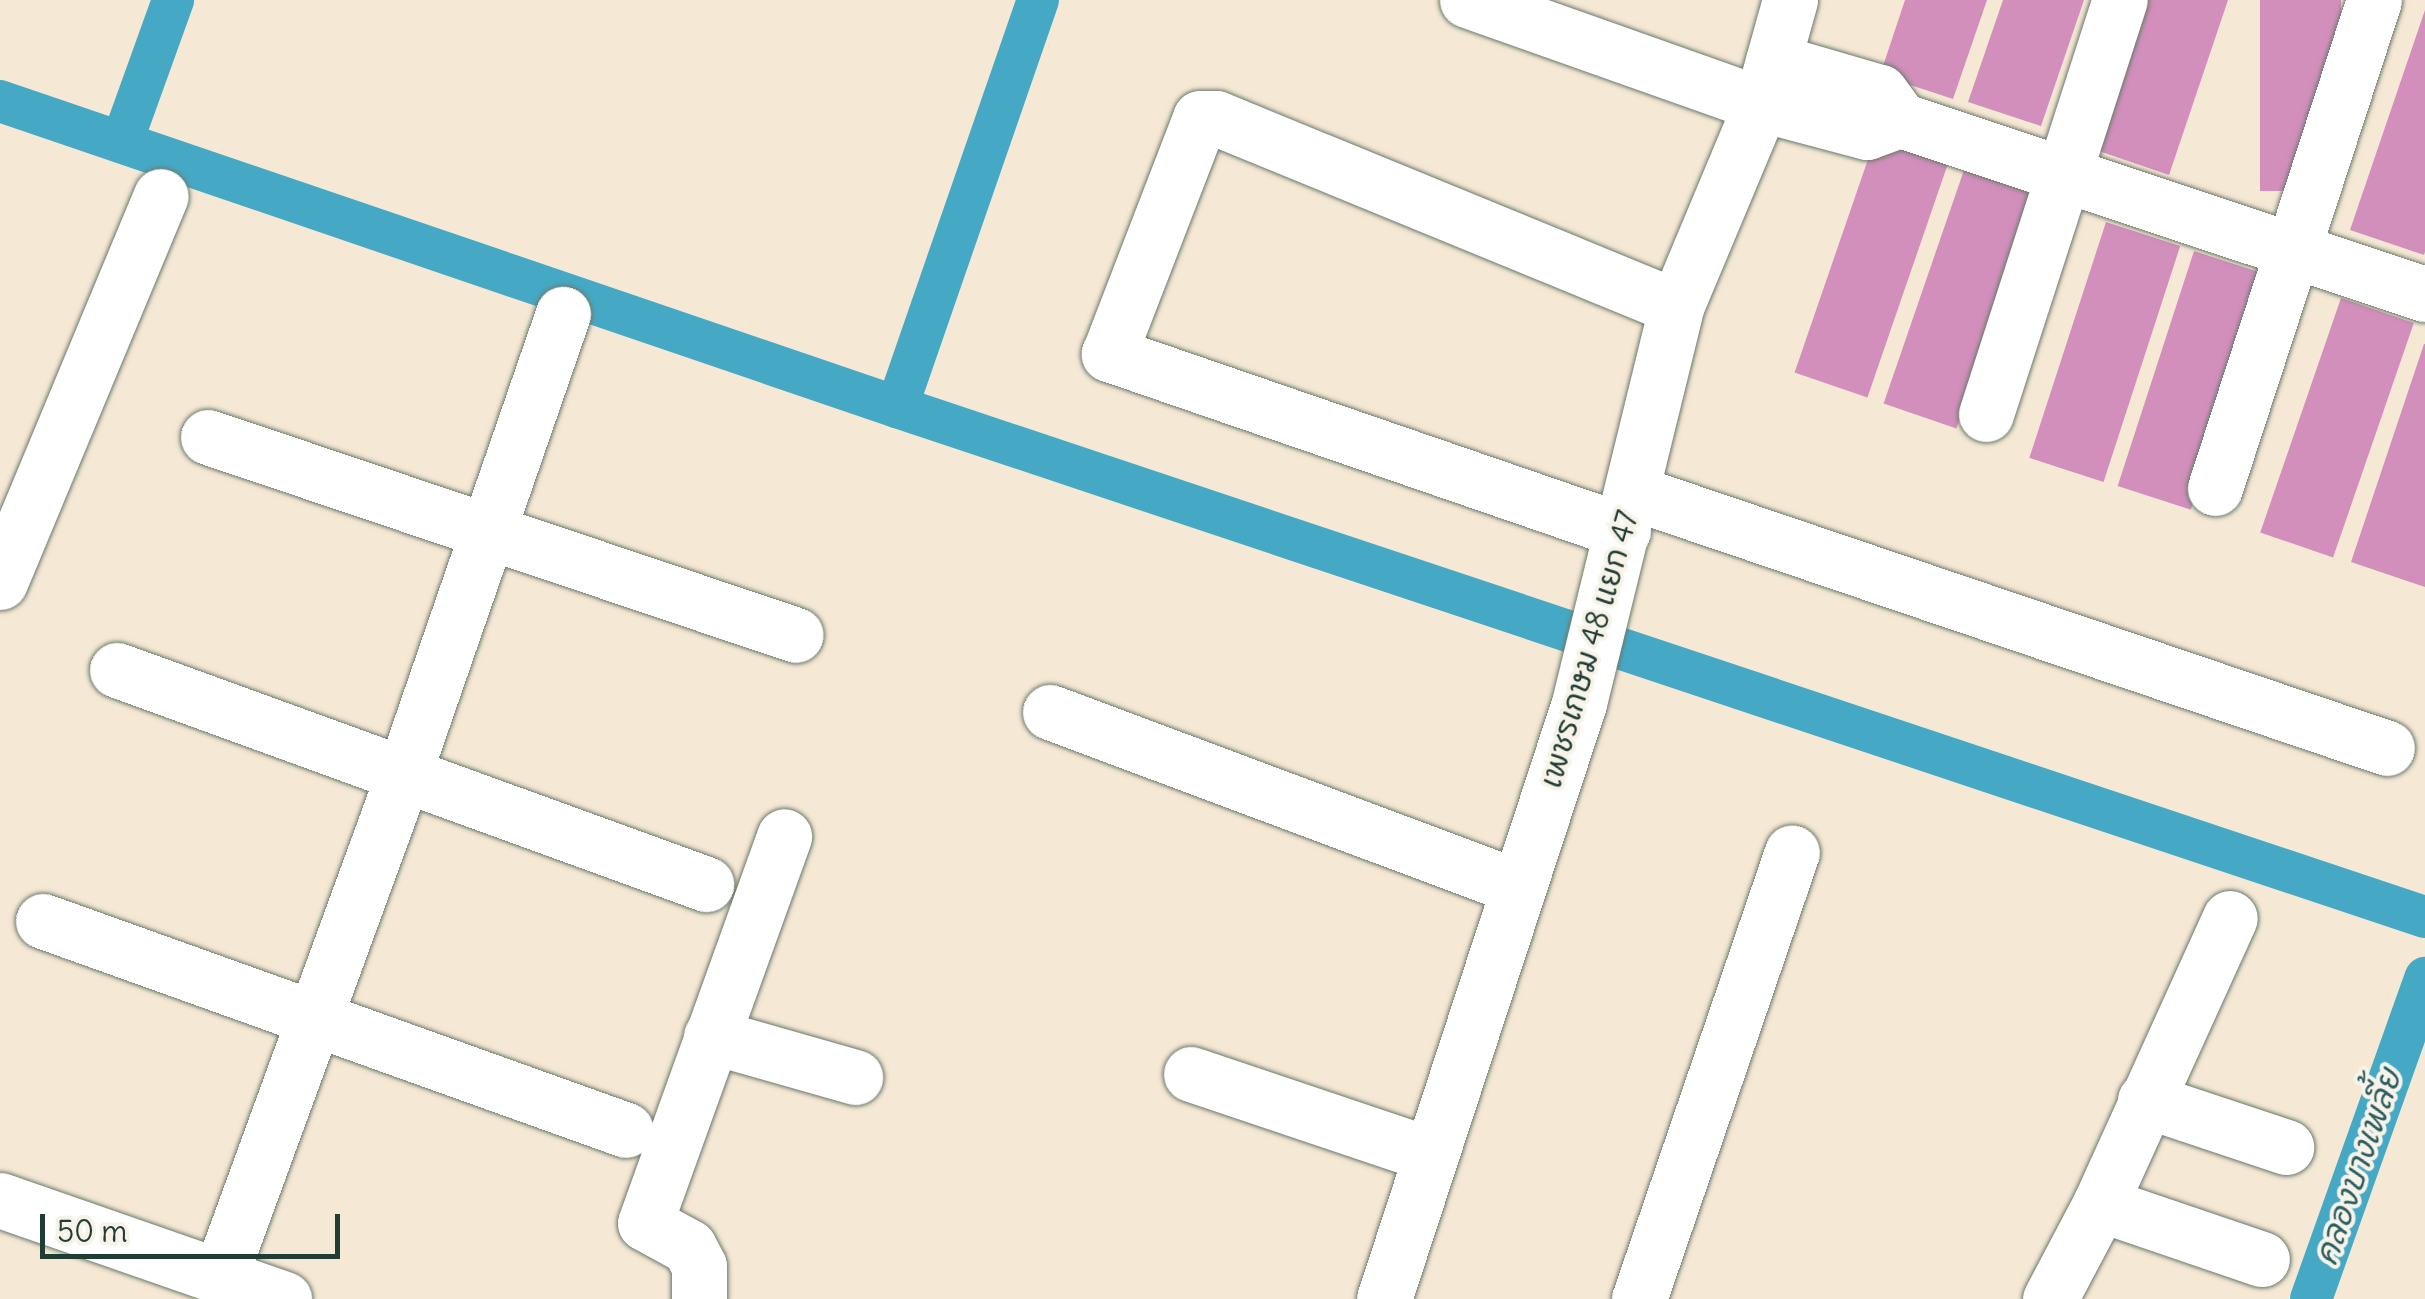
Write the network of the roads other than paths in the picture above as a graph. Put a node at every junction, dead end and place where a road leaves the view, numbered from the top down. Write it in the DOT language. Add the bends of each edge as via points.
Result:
graph roads {
  1 [pos="1467,0"];
  2 [pos="1790,0"];
  3 [pos="2120,0"];
  4 [pos="2374,0"];
  5 [pos="1767,83"];
  6 [pos="2066,173"];
  7 [pos="160,196"];
  8 [pos="2294,249"];
  9 [pos="2425,294"];
  10 [pos="1676,307"];
  11 [pos="563,314"];
  12 [pos="1986,414"];
  13 [pos="208,437"];
  14 [pos="2214,488"];
  15 [pos="1629,512"];
  16 [pos="490,530"];
  17 [pos="0,582"];
  18 [pos="796,635"];
  19 [pos="117,670"];
  20 [pos="1050,712"];
  21 [pos="2388,748"];
  22 [pos="404,773"];
  23 [pos="784,836"];
  24 [pos="1792,852"];
  25 [pos="706,884"];
  26 [pos="1515,886"];
  27 [pos="2230,918"];
  28 [pos="43,921"];
  29 [pos="313,1014"];
  30 [pos="711,1036"];
  31 [pos="1191,1074"];
  32 [pos="855,1077"];
  33 [pos="2145,1100"];
  34 [pos="626,1130"];
  35 [pos="2286,1147"];
  36 [pos="1431,1155"];
  37 [pos="2100,1204"];
  38 [pos="4,1212"];
  39 [pos="2262,1259"];
  40 [pos="220,1276"];
  41 [pos="284,1299"];
  42 [pos="699,1299"];
  43 [pos="1384,1299"];
  44 [pos="1639,1299"];
  45 [pos="2050,1299"];
  1 -- 5 [label="street"];
  2 -- 5 [label="street, เพชรเกษม 48 แยก 47"];
  3 -- 6 [label="street"];
  4 -- 8 [label="street"];
  5 -- 6 [label="street" via="1866,132 1900,120"];
  5 -- 10 [label="street, เพชรเกษม 48 แยก 47"];
  6 -- 8 [label="street"];
  6 -- 12 [label="street"];
  7 -- 17 [label="street"];
  8 -- 9 [label="street"];
  8 -- 14 [label="street"];
  10 -- 15 [label="street, เพชรเกษม 48 แยก 47"];
  10 -- 15 [label="street" via="1209,117 1194,126 1110,354"];
  11 -- 16 [label="street"];
  13 -- 16 [label="street"];
  15 -- 21 [label="street"];
  15 -- 26 [label="street, เพชรเกษม 48 แยก 47" via="1579,704"];
  16 -- 18 [label="street"];
  16 -- 22 [label="street"];
  19 -- 22 [label="street"];
  20 -- 26 [label="street"];
  22 -- 25 [label="street"];
  22 -- 29 [label="street"];
  23 -- 30 [label="street"];
  24 -- 44 [label="street"];
  26 -- 36 [label="street, เพชรเกษม 48 แยก 47"];
  27 -- 33 [label="street"];
  28 -- 29 [label="street"];
  29 -- 34 [label="street"];
  29 -- 40 [label="street"];
  30 -- 32 [label="street"];
  30 -- 42 [label="street" via="645,1223 689,1247 700,1266"];
  31 -- 36 [label="street"];
  33 -- 35 [label="street"];
  33 -- 37 [label="street"];
  36 -- 43 [label="street, เพชรเกษม 48 แยก 47"];
  37 -- 39 [label="street"];
  37 -- 45 [label="street"];
  38 -- 40 [label="street"];
  40 -- 41 [label="street"];
}
